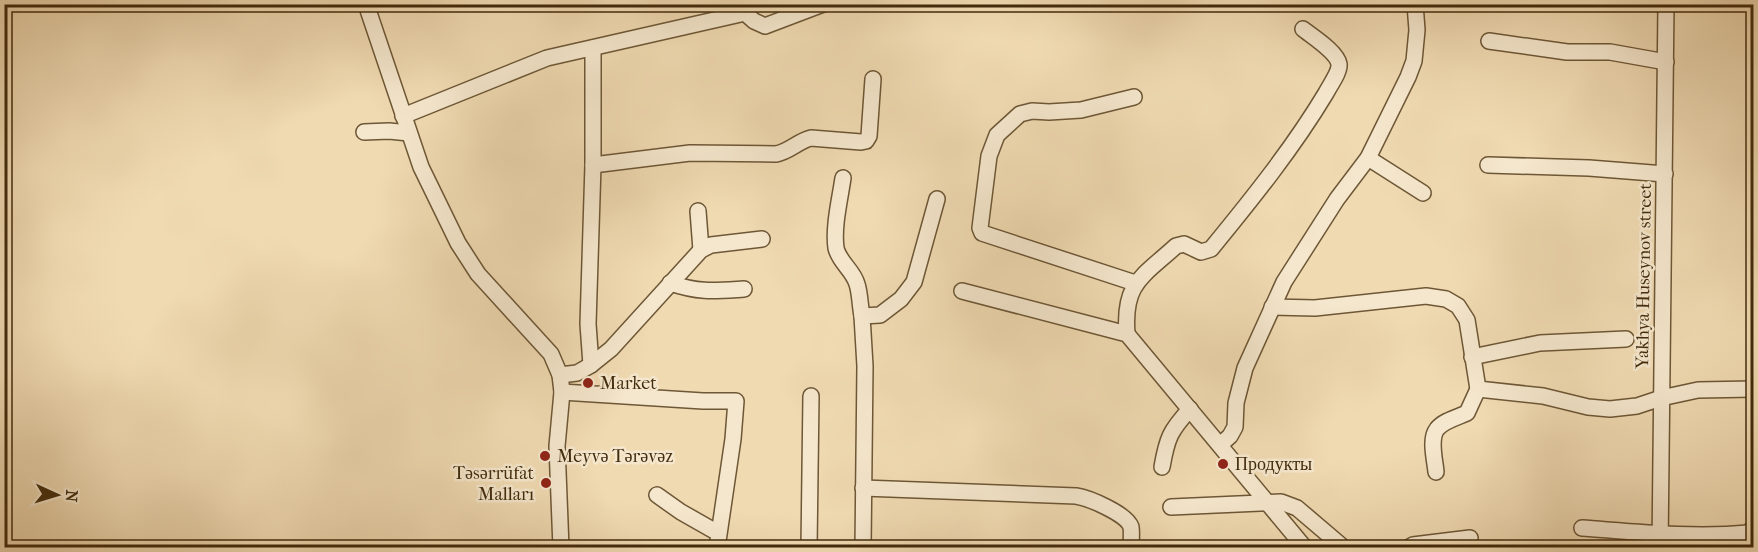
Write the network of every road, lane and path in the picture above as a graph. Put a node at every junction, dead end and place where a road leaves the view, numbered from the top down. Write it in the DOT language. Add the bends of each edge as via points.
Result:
graph roads {
  1 [pos="366,4"];
  2 [pos="823,4"];
  3 [pos="1415,4"];
  4 [pos="1666,4"];
  5 [pos="748,9"];
  6 [pos="1303,29"];
  7 [pos="1489,41"];
  8 [pos="593,48"];
  9 [pos="1666,62"];
  10 [pos="873,79"];
  11 [pos="1134,97"];
  12 [pos="403,116"];
  13 [pos="364,132"];
  14 [pos="409,133"];
  15 [pos="1368,158"];
  16 [pos="593,165"];
  17 [pos="1488,165"];
  18 [pos="1665,174"];
  19 [pos="843,178"];
  20 [pos="1423,193"];
  21 [pos="937,199"];
  22 [pos="698,211"];
  23 [pos="762,239"];
  24 [pos="701,250"];
  25 [pos="670,283"];
  26 [pos="1135,283"];
  27 [pos="744,289"];
  28 [pos="962,291"];
  29 [pos="1272,307"];
  30 [pos="862,316"];
  31 [pos="1126,334"];
  32 [pos="1626,339"];
  33 [pos="1472,357"];
  34 [pos="591,365"];
  35 [pos="560,375"];
  36 [pos="1478,389"];
  37 [pos="1754,389"];
  38 [pos="562,392"];
  39 [pos="811,396"];
  40 [pos="1661,398"];
  41 [pos="1190,409"];
  42 [pos="1220,445"];
  43 [pos="1162,467"];
  44 [pos="1436,472"];
  45 [pos="863,488"];
  46 [pos="657,495"];
  47 [pos="1268,503"];
  48 [pos="1171,507"];
  49 [pos="1754,527"];
  50 [pos="1582,528"];
  51 [pos="1470,538"];
  52 [pos="718,540"];
  53 [pos="1660,541"];
  54 [pos="561,548"];
  55 [pos="809,548"];
  56 [pos="863,548"];
  57 [pos="1131,548"];
  58 [pos="1305,548"];
  59 [pos="1344,548"];
  60 [pos="1408,548"];
  1 -- 12 [label="street"];
  2 -- 5 [label="street" via="765,26 754,21"];
  3 -- 15 [label="street" via="1414,61"];
  4 -- 9 [label="street, Yakhya Huseynov street"];
  5 -- 8 [label="street"];
  6 -- 26 [label="street" via="1339,61 1339,68 1305,128 1211,249 1201,252 1184,244 1176,246"];
  7 -- 9 [label="street" via="1567,52 1610,52"];
  8 -- 12 [label="street" via="547,58"];
  8 -- 16 [label="street"];
  9 -- 18 [label="street, Yakhya Huseynov street"];
  10 -- 16 [label="street" via="866,141 811,138 776,154 690,153"];
  11 -- 26 [label="street" via="1081,110 1020,114 997,135 989,156 980,228 982,233"];
  12 -- 14 [label="street"];
  13 -- 14 [label="street"];
  14 -- 35 [label="street" via="421,167 467,258 550,354"];
  15 -- 20 [label="street"];
  15 -- 29 [label="street" via="1307,244"];
  16 -- 34 [label="street" via="588,324"];
  17 -- 18 [label="street"];
  18 -- 40 [label="street, Yakhya Huseynov street"];
  19 -- 30 [label="street" via="837,250 857,283"];
  21 -- 30 [label="street" via="914,282 901,299 880,315"];
  22 -- 24 [label="street"];
  23 -- 24 [label="street" via="711,244"];
  24 -- 25 [label="street"];
  25 -- 27 [label="street" via="707,292"];
  25 -- 34 [label="street"];
  26 -- 31 [label="street" via="1127,302"];
  28 -- 31 [label="street"];
  29 -- 33 [label="street" via="1315,308 1426,296 1446,299 1458,306 1467,320"];
  29 -- 42 [label="street" via="1245,368 1234,427"];
  30 -- 45 [label="street"];
  31 -- 41 [label="street"];
  32 -- 33 [label="street" via="1540,343"];
  33 -- 36 [label="street"];
  34 -- 35 [label="street" via="578,373"];
  35 -- 38 [label="street"];
  36 -- 40 [label="street" via="1610,409"];
  36 -- 44 [label="street" via="1467,413 1436,430"];
  37 -- 40 [label="street" via="1698,390"];
  38 -- 52 [label="street" via="736,401"];
  38 -- 54 [label="street" via="557,446"];
  39 -- 55 [label="street"];
  40 -- 53 [label="street, Yakhya Huseynov street"];
  41 -- 42 [label="street"];
  41 -- 43 [label="street" via="1167,440"];
  42 -- 47 [label="street"];
  45 -- 56 [label="street"];
  45 -- 57 [label="street" via="1087,498 1125,518 1130,526"];
  46 -- 52 [label="street"];
  47 -- 48 [label="street"];
  47 -- 58 [label="street"];
  47 -- 59 [label="street" via="1281,502 1297,508"];
  49 -- 53 [label="street" via="1748,533"];
  50 -- 53 [label="street"];
  51 -- 60 [label="street" via="1413,544"];
}
